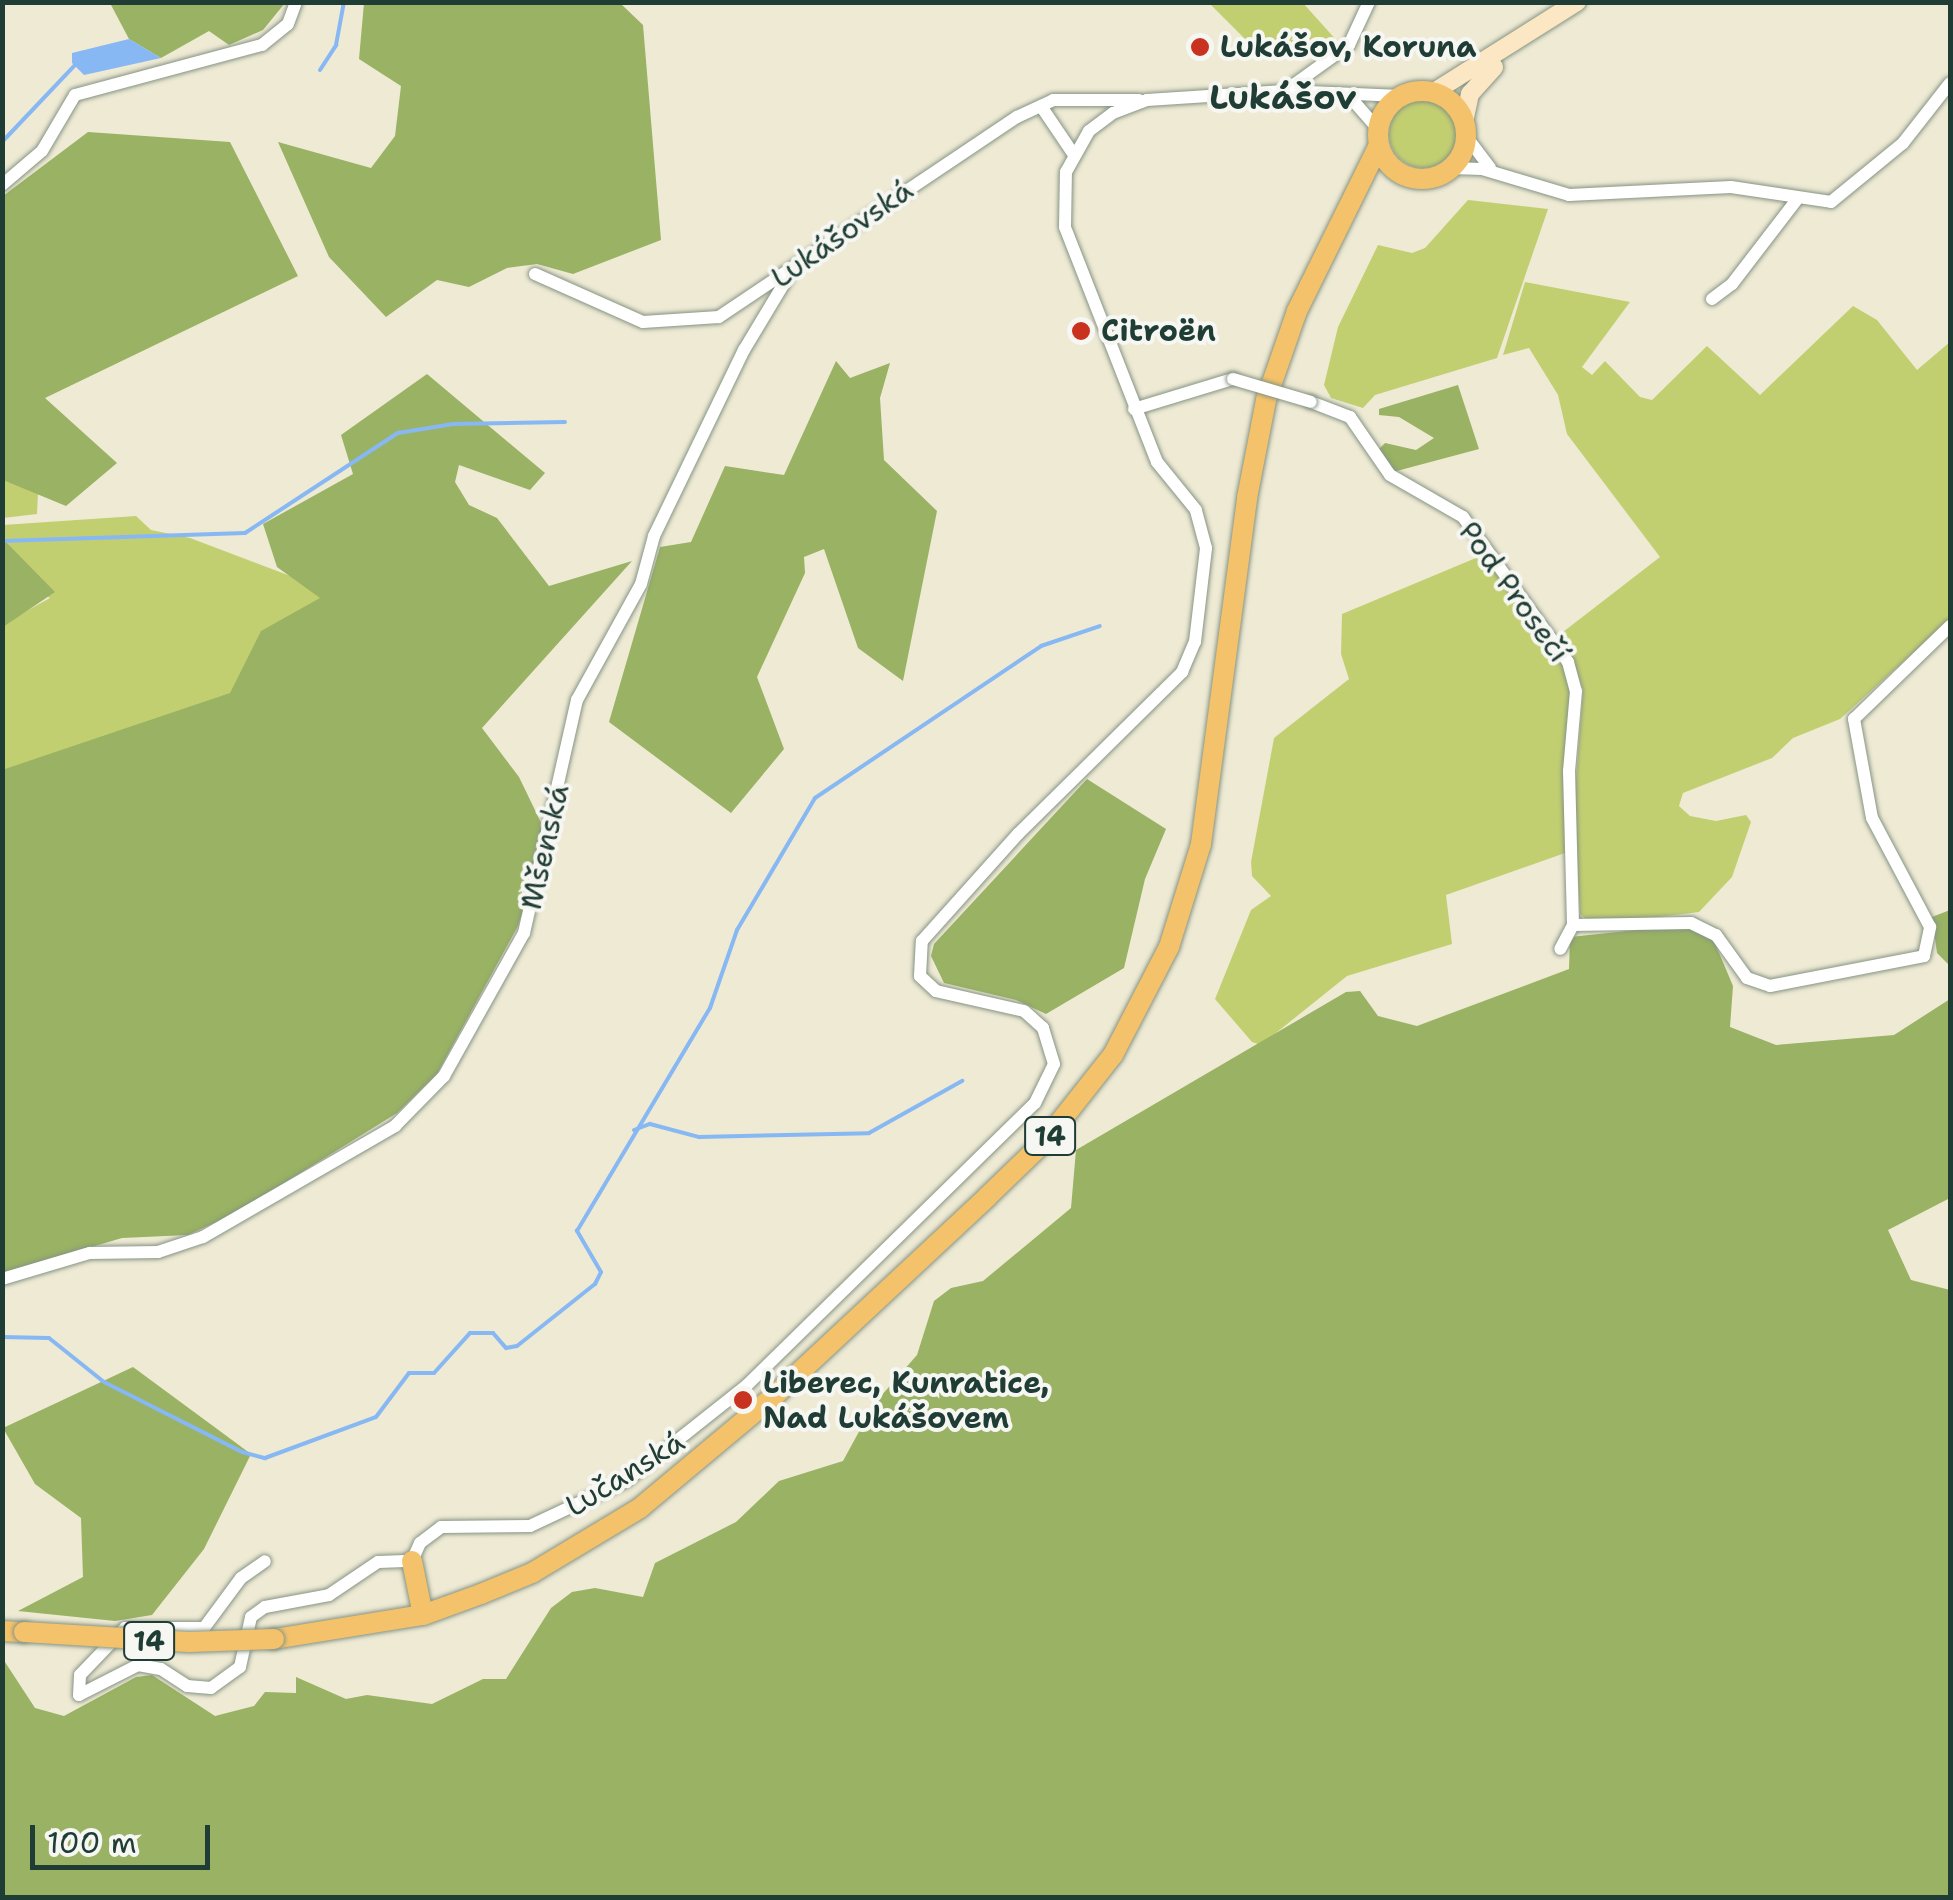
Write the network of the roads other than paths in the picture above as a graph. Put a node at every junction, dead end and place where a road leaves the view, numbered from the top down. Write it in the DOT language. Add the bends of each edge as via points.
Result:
graph roads {
  1 [pos="296,2"];
  2 [pos="1370,2"];
  3 [pos="1577,2"];
  4 [pos="1552,19"];
  5 [pos="1950,84"];
  6 [pos="1285,91"];
  7 [pos="1434,92"];
  8 [pos="1344,93"];
  9 [pos="1401,96"];
  10 [pos="1147,100"];
  11 [pos="1041,106"];
  12 [pos="1465,129"];
  13 [pos="1379,137"];
  14 [pos="1074,154"];
  15 [pos="1451,168"];
  16 [pos="1406,176"];
  17 [pos="1505,178"];
  18 [pos="2,184"];
  19 [pos="1798,198"];
  20 [pos="1338,233"];
  21 [pos="792,270"];
  22 [pos="534,274"];
  23 [pos="1712,299"];
  24 [pos="1134,408"];
  25 [pos="1950,626"];
  26 [pos="1573,925"];
  27 [pos="1560,949"];
  28 [pos="2,1280"];
  29 [pos="266,1561"];
  30 [pos="412,1561"];
  31 [pos="423,1615"];
  32 [pos="13,1631"];
  1 -- 18 [label="street" via="288,24 262,45 75,95 42,150"];
  2 -- 6 [label="street" via="1349,45"];
  3 -- 4 [label="street"];
  4 -- 7 [label="street"];
  4 -- 12 [label="street" via="1477,84"];
  5 -- 19 [label="street" via="1903,144 1842,199"];
  6 -- 8 [label="street"];
  6 -- 10 [label="street"];
  7 -- 9 [label="main road"];
  7 -- 12 [label="main road" via="1453,103"];
  8 -- 9 [label="street"];
  8 -- 13 [label="street" via="1366,107"];
  9 -- 13 [label="main road, 14"];
  10 -- 11 [label="street, Lukášovská" via="1090,97"];
  10 -- 14 [label="street" via="1102,120"];
  11 -- 14 [label="street"];
  11 -- 21 [label="street, Lukášovská"];
  12 -- 15 [label="main road"];
  12 -- 17 [label="street" via="1477,157"];
  13 -- 16 [label="main road"];
  13 -- 20 [label="main road, 14"];
  14 -- 24 [label="street" via="1063,187 1066,227"];
  15 -- 16 [label="main road, 14" via="1429,178"];
  15 -- 17 [label="street"];
  16 -- 20 [label="main road, 14" via="1374,190"];
  17 -- 19 [label="street" via="1569,195 1730,187"];
  19 -- 23 [label="street" via="1732,284"];
  20 -- 31 [label="main road, 14" via="1280,353 1255,446 1210,799 1188,894 1141,1008 1113,1055 1045,1142 687,1473 532,1572"];
  21 -- 22 [label="street, Lukášovská" via="719,316 682,324 643,322"];
  21 -- 28 [label="street, Mšenská" via="744,350 654,536 641,584 578,700 544,870 524,933 444,1076 395,1126 202,1237 158,1252 90,1253"];
  24 -- 26 [label="street, Pod Prosečí, bridge" via="1233,379 1312,402 1350,417 1390,476 1463,517 1568,662 1576,691 1569,770"];
  24 -- 30 [label="street, Lučanská" via="1170,484 1201,519 1206,548 1189,661 933,927 918,959 920,976 936,990 1024,1012 1044,1028 1054,1064 1036,1103 910,1231 660,1458 546,1521 441,1527 420,1543"];
  25 -- 26 [label="street" via="1854,719 1872,818 1930,927 1924,956 1770,986 1747,978 1716,936 1700,926"];
  26 -- 27 [label="street, Pod Prosečí"];
  29 -- 30 [label="street" via="241,1578 204,1628 124,1628 80,1676 79,1695 138,1665 161,1669 187,1686 212,1688 240,1667 256,1611 328,1594 378,1562"];
  30 -- 31 [label="main road"];
  31 -- 32 [label="main road, 14, bridge" via="274,1640"];
}
